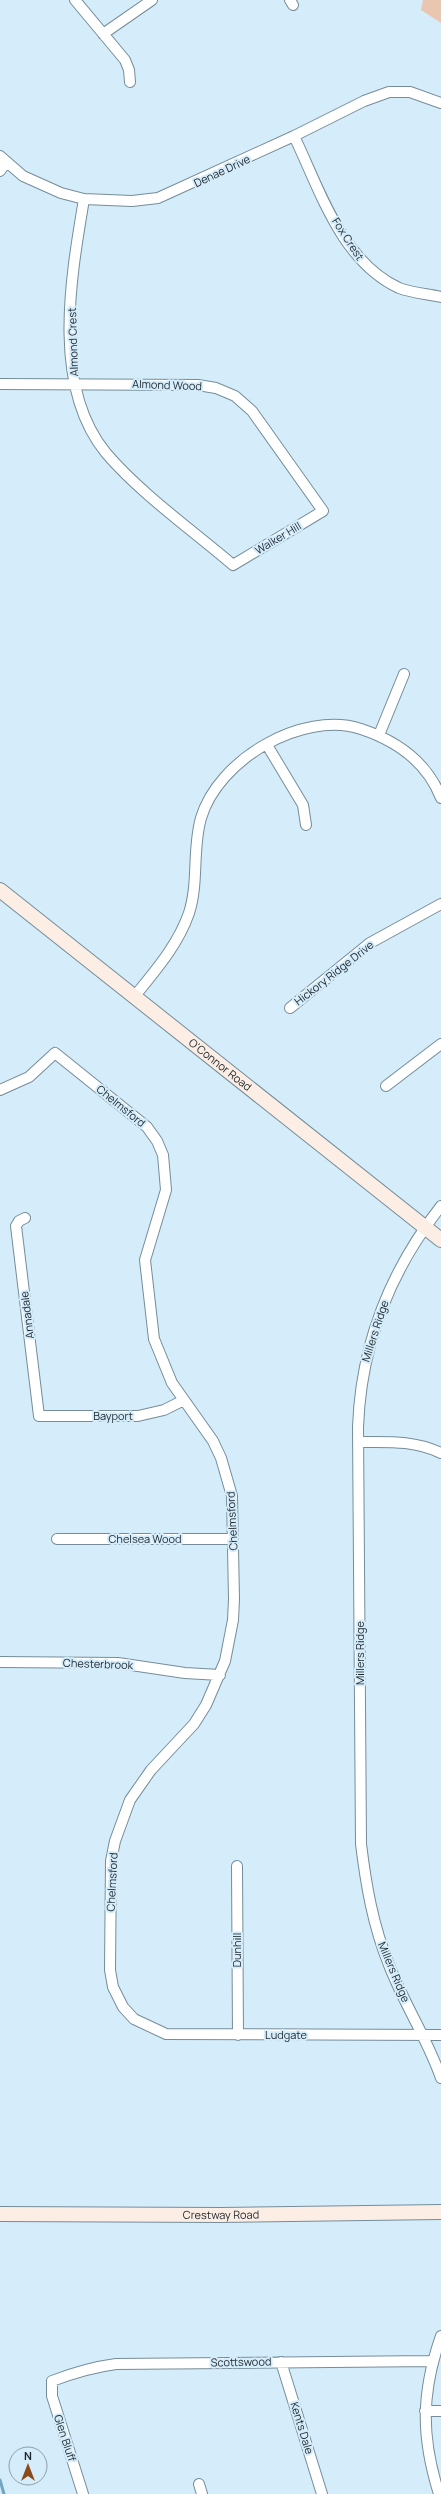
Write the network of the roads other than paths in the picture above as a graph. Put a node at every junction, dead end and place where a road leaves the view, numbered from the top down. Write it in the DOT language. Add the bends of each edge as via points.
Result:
graph roads {
  1 [pos="75,0"];
  2 [pos="152,0"];
  3 [pos="102,34"];
  4 [pos="130,82"];
  5 [pos="441,103"];
  6 [pos="294,136"];
  7 [pos="2,163"];
  8 [pos="84,199"];
  9 [pos="441,296"];
  10 [pos="0,384"];
  11 [pos="75,384"];
  12 [pos="323,511"];
  13 [pos="233,565"];
  14 [pos="404,674"];
  15 [pos="379,735"];
  16 [pos="268,745"];
  17 [pos="441,798"];
  18 [pos="306,825"];
  19 [pos="0,890"];
  20 [pos="441,904"];
  21 [pos="134,996"];
  22 [pos="290,1008"];
  23 [pos="441,1044"];
  24 [pos="386,1086"];
  25 [pos="0,1090"];
  26 [pos="441,1206"];
  27 [pos="25,1218"];
  28 [pos="425,1227"];
  29 [pos="441,1240"];
  30 [pos="184,1400"];
  31 [pos="38,1416"];
  32 [pos="358,1442"];
  33 [pos="441,1453"];
  34 [pos="57,1539"];
  35 [pos="233,1539"];
  36 [pos="0,1662"];
  37 [pos="220,1675"];
  38 [pos="237,1866"];
  39 [pos="134,2019"];
  40 [pos="238,2035"];
  41 [pos="424,2035"];
  42 [pos="441,2035"];
  43 [pos="441,2078"];
  44 [pos="441,2212"];
  45 [pos="0,2214"];
  46 [pos="441,2336"];
  47 [pos="281,2362"];
  48 [pos="433,2362"];
  49 [pos="52,2381"];
  50 [pos="425,2411"];
  51 [pos="441,2411"];
  52 [pos="83,2494"];
  53 [pos="322,2494"];
  54 [pos="439,2494"];
  1 -- 3 [label="street"];
  2 -- 3 [label="street"];
  3 -- 4 [label="street" via="125,60"];
  5 -- 6 [label="street, Denae Drive" via="410,92 388,92 364,101"];
  6 -- 8 [label="street, Denae Drive" via="158,198 132,201"];
  6 -- 9 [label="street, Fox Crest" via="339,229 366,266 401,288"];
  7 -- 8 [label="street, Denae Drive" via="23,176 61,193"];
  8 -- 11 [label="street, Almond Crest" via="71,279 71,355"];
  10 -- 11 [label="street, Almond Wood"];
  11 -- 12 [label="street, Almond Wood" via="198,385 216,388 235,396 252,412"];
  11 -- 13 [label="street, Almond Crest" via="82,410 105,452 126,474"];
  12 -- 13 [label="street, Walker Hill"];
  14 -- 15 [label="street"];
  15 -- 16 [label="street" via="353,727 328,726 292,734"];
  15 -- 17 [label="street" via="402,748 420,763"];
  16 -- 18 [label="street" via="303,805"];
  16 -- 21 [label="street" via="236,764 212,792 198,831 195,883 188,914 175,943"];
  19 -- 21 [label="main road, O'Connor Road"];
  20 -- 22 [label="street, Hickory Ridge Drive" via="370,943"];
  21 -- 28 [label="main road, O'Connor Road"];
  23 -- 24 [label="street"];
  25 -- 30 [label="street, Chelmsford" via="29,1077 55,1053 147,1127 163,1155 166,1190 149,1241 145,1269 156,1347 165,1369"];
  26 -- 28 [label="street, Millers Ridge"];
  27 -- 31 [label="street, Annadale" via="16,1226"];
  28 -- 29 [label="main road, O'Connor Road"];
  28 -- 32 [label="street, Millers Ridge" via="401,1264 383,1302 372,1335 361,1383"];
  30 -- 31 [label="street, Bayport" via="164,1410 143,1415"];
  30 -- 35 [label="street, Chelmsford" via="202,1424 221,1458 232,1496"];
  32 -- 33 [label="street" via="405,1442"];
  32 -- 41 [label="street, Millers Ridge" via="361,1844 370,1903 383,1950 397,1984"];
  34 -- 35 [label="street, Chelsea Wood"];
  35 -- 37 [label="street, Chelmsford" via="234,1620"];
  36 -- 37 [label="street, Chesterbrook" via="118,1662 185,1673"];
  37 -- 39 [label="street, Chelmsford" via="194,1724 140,1784 123,1816 115,1841 110,1884 111,1978 117,1996"];
  38 -- 40 [label="street, Dunhill"];
  39 -- 40 [label="street, Ludgate" via="166,2034"];
  40 -- 41 [label="street, Ludgate"];
  41 -- 42 [label="street, Ludgate"];
  41 -- 43 [label="street, Millers Ridge"];
  44 -- 45 [label="main road, Crestway Road" via="221,2215"];
  46 -- 48 [label="street"];
  47 -- 48 [label="street, Scottswood"];
  47 -- 49 [label="street, Scottswood" via="116,2364 93,2367"];
  47 -- 53 [label="street, Kents Dale"];
  48 -- 50 [label="street"];
  49 -- 52 [label="street, Glen Bluff" via="52,2396"];
  50 -- 51 [label="street"];
  50 -- 54 [label="street" via="427,2453"];
}
